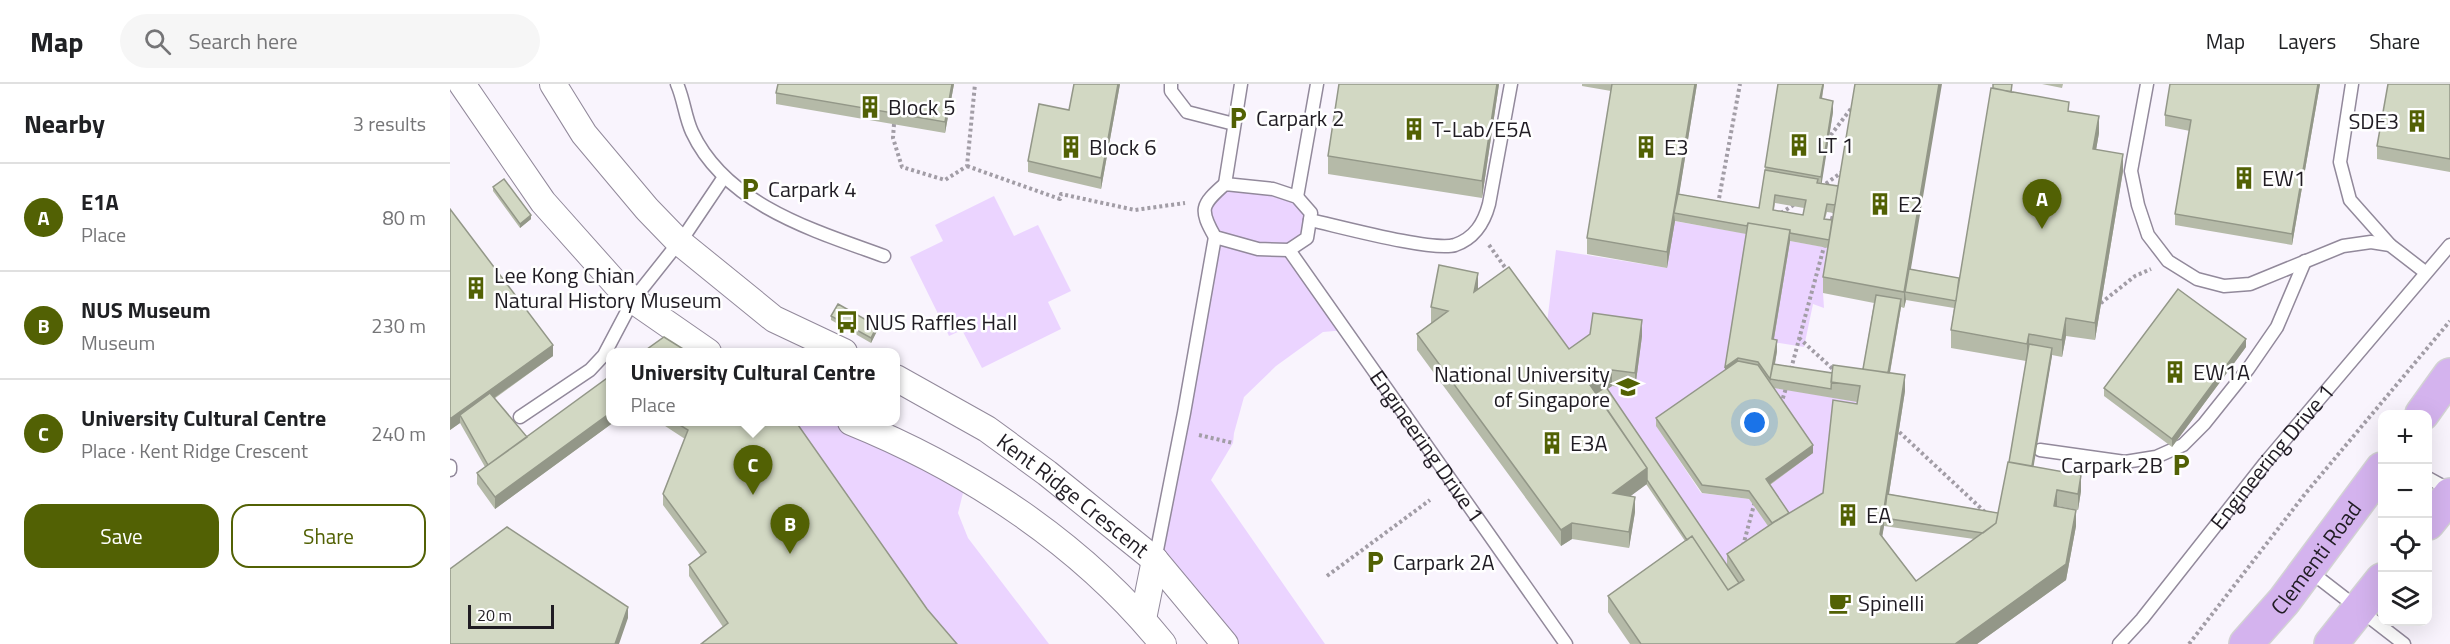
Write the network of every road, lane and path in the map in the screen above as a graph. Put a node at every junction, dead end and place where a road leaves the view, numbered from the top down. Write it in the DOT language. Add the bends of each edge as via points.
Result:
graph roads {
  1 [pos="462,84"];
  2 [pos="553,84"];
  3 [pos="677,84"];
  4 [pos="975,84"];
  5 [pos="1171,84"];
  6 [pos="1241,84"];
  7 [pos="1317,84"];
  8 [pos="1511,84"];
  9 [pos="1740,84"];
  10 [pos="2147,84"];
  11 [pos="2352,84"];
  12 [pos="1854,105"];
  13 [pos="894,124"];
  14 [pos="1234,124"];
  15 [pos="1824,143"];
  16 [pos="967,166"];
  17 [pos="724,177"];
  18 [pos="1842,181"];
  19 [pos="1225,184"];
  20 [pos="1818,189"];
  21 [pos="1297,196"];
  22 [pos="1207,200"];
  23 [pos="1799,201"];
  24 [pos="1836,202"];
  25 [pos="1717,208"];
  26 [pos="1310,220"];
  27 [pos="1772,220"];
  28 [pos="1478,230"];
  29 [pos="1215,237"];
  30 [pos="678,241"];
  31 [pos="2390,245"];
  32 [pos="2450,245"];
  33 [pos="1289,250"];
  34 [pos="885,256"];
  35 [pos="2168,261"];
  36 [pos="2305,261"];
  37 [pos="2425,272"];
  38 [pos="1513,277"];
  39 [pos="633,300"];
  40 [pos="2091,309"];
  41 [pos="2450,321"];
  42 [pos="1799,338"];
  43 [pos="608,348"];
  44 [pos="702,348"];
  45 [pos="836,348"];
  46 [pos="606,351"];
  47 [pos="2450,375"];
  48 [pos="1842,378"];
  49 [pos="900,380"];
  50 [pos="2425,410"];
  51 [pos="1779,412"];
  52 [pos="520,417"];
  53 [pos="1892,425"];
  54 [pos="861,426"];
  55 [pos="1181,431"];
  56 [pos="1233,443"];
  57 [pos="2040,450"];
  58 [pos="2378,475"];
  59 [pos="2432,481"];
  60 [pos="2450,490"];
  61 [pos="1749,495"];
  62 [pos="2450,495"];
  63 [pos="1756,496"];
  64 [pos="1430,500"];
  65 [pos="1753,506"];
  66 [pos="2431,518"];
  67 [pos="1994,520"];
  68 [pos="1742,548"];
  69 [pos="1155,560"];
  70 [pos="2307,569"];
  71 [pos="1327,576"];
  72 [pos="2378,585"];
  73 [pos="2359,609"];
  74 [pos="1143,619"];
  75 [pos="1163,644"];
  76 [pos="1225,644"];
  77 [pos="1566,644"];
  78 [pos="2119,644"];
  79 [pos="2189,644"];
  80 [pos="2246,644"];
  81 [pos="2331,644"];
  82 [pos="2404,644"];
  1 -- 39 [label="street" via="543,202"];
  2 -- 30 [label="street" via="584,134"];
  3 -- 17 [label="lane" via="692,132"];
  4 -- 16 [label="path"];
  5 -- 14 [label="lane" via="1171,91 1187,112"];
  6 -- 14 [label="lane"];
  7 -- 21 [label="lane"];
  8 -- 28 [label="lane" via="1489,204"];
  9 -- 25 [label="path"];
  10 -- 35 [label="lane" via="2131,171 2148,235"];
  11 -- 31 [label="lane" via="2340,162 2350,200"];
  12 -- 15 [label="path"];
  13 -- 16 [label="path" via="893,138 902,167 945,180"];
  14 -- 19 [label="lane"];
  16 -- 22 [label="path" via="1060,199 1061,194 1135,210"];
  17 -- 30 [label="lane"];
  17 -- 34 [label="lane" via="758,203"];
  18 -- 20 [label="path" via="1845,170"];
  19 -- 21 [label="lane"];
  19 -- 22 [label="lane"];
  21 -- 26 [label="lane" via="1311,213"];
  22 -- 29 [label="lane" via="1204,218"];
  23 -- 27 [label="path"];
  24 -- 42 [label="path"];
  26 -- 28 [label="lane" via="1440,247 1454,245"];
  26 -- 33 [label="lane" via="1307,238"];
  28 -- 38 [label="path"];
  29 -- 33 [label="lane" via="1258,249"];
  29 -- 55 [label="lane"];
  30 -- 39 [label="lane"];
  30 -- 45 [label="street" via="774,319"];
  31 -- 36 [label="lane" via="2371,242 2343,246"];
  31 -- 37 [label="lane"];
  32 -- 37 [label="lane, Engineering Drive 1"];
  33 -- 77 [label="lane, Engineering Drive 1"];
  35 -- 36 [label="lane" via="2197,279 2224,286 2250,285"];
  35 -- 40 [label="path" via="2135,276"];
  36 -- 57 [label="lane" via="2277,327 2212,415 2183,445 2156,457 2125,462"];
  37 -- 78 [label="lane, Engineering Drive 1"];
  39 -- 43 [label="lane"];
  39 -- 44 [label="street"];
  41 -- 79 [label="path" via="2305,494"];
  42 -- 48 [label="path"];
  42 -- 51 [label="path"];
  46 -- 52 [label="lane" via="590,370"];
  47 -- 50 [label="main road"];
  49 -- 69 [label="street, Kent Ridge Crescent" via="987,429"];
  53 -- 67 [label="path"];
  54 -- 74 [label="street, Kent Ridge Crescent" via="971,480 1047,532"];
  55 -- 56 [label="path"];
  55 -- 69 [label="lane"];
  58 -- 70 [label="main road, Clementi Road"];
  59 -- 60 [label="lane"];
  61 -- 65 [label="path"];
  62 -- 66 [label="main road"];
  63 -- 65 [label="path"];
  64 -- 71 [label="path"];
  65 -- 68 [label="path"];
  69 -- 74 [label="street"];
  69 -- 76 [label="street, Kent Ridge Crescent"];
  70 -- 73 [label="lane"];
  70 -- 80 [label="main road, Clementi Road"];
  72 -- 73 [label="main road"];
  73 -- 81 [label="main road"];
  73 -- 82 [label="lane"];
  74 -- 75 [label="street, Kent Ridge Crescent"];
}
